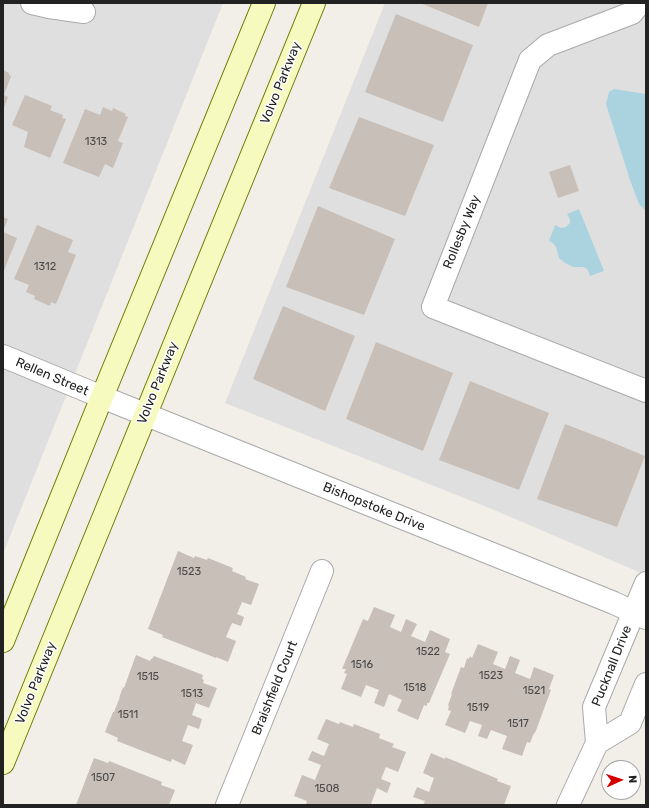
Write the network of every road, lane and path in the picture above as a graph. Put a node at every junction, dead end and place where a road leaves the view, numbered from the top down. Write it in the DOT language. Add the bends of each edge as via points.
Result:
graph roads {
  1 [pos="32,3"];
  2 [pos="264,3"];
  3 [pos="314,3"];
  4 [pos="640,3"];
  5 [pos="84,12"];
  6 [pos="3,356"];
  7 [pos="646,391"];
  8 [pos="102,397"];
  9 [pos="146,416"];
  10 [pos="322,571"];
  11 [pos="646,583"];
  12 [pos="640,615"];
  13 [pos="3,641"];
  14 [pos="646,684"];
  15 [pos="597,743"];
  16 [pos="3,763"];
  17 [pos="227,805"];
  18 [pos="568,805"];
  1 -- 5 [label="street"];
  2 -- 8 [label="main road"];
  3 -- 9 [label="main road, Volvo Parkway"];
  4 -- 7 [label="street, Rollesby Way" via="632,12 548,45 530,60 433,307"];
  6 -- 8 [label="street, Rellen Street"];
  8 -- 9 [label="street, Bishopstoke Drive"];
  8 -- 13 [label="main road"];
  9 -- 12 [label="street, Bishopstoke Drive"];
  9 -- 16 [label="main road, Volvo Parkway"];
  10 -- 17 [label="street, Braishfield Court"];
  11 -- 12 [label="street"];
  12 -- 15 [label="street, Pucknall Drive" via="594,706"];
  14 -- 15 [label="street" via="630,723"];
  15 -- 18 [label="street, Pucknall Drive"];
}
